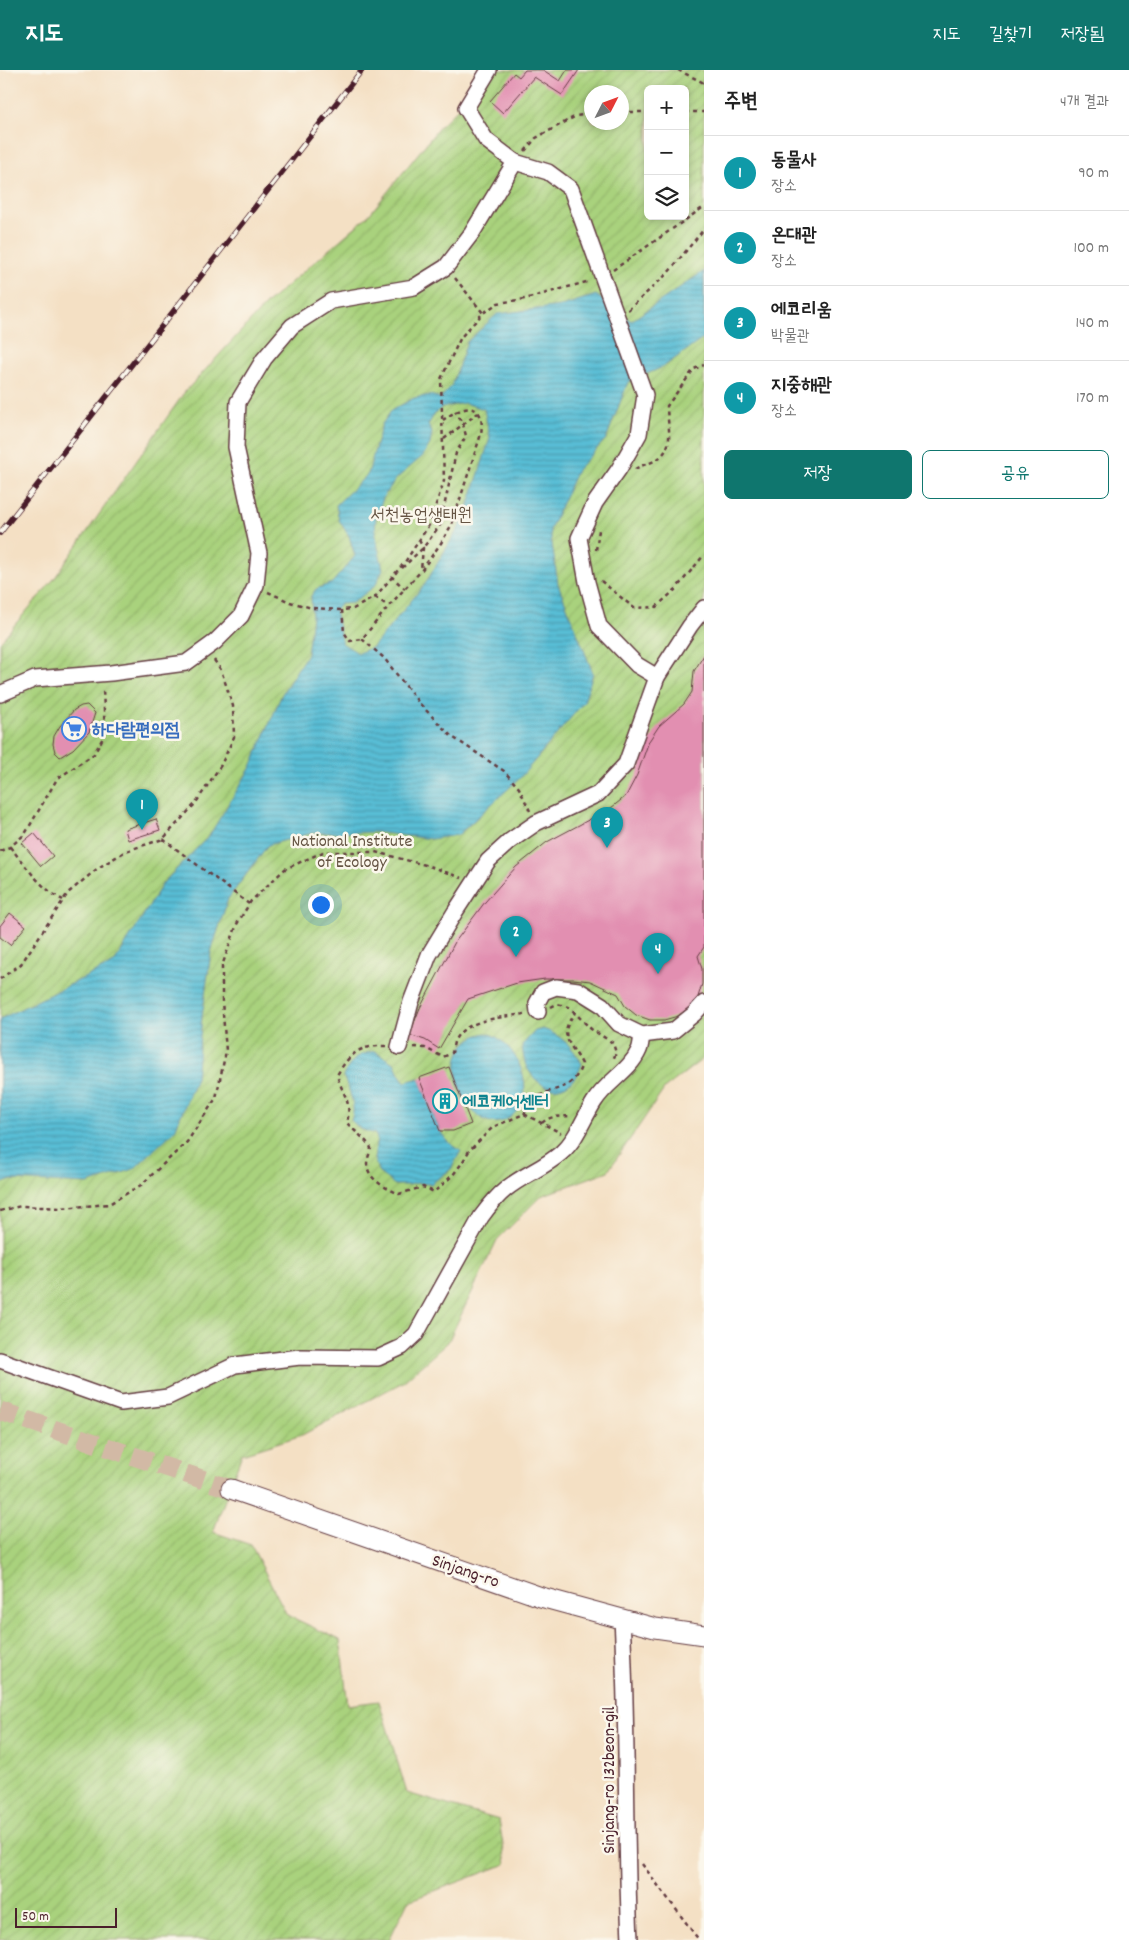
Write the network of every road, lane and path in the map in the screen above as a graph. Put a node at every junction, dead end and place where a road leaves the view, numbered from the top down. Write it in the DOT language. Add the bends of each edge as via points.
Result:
graph roads {
  1 [pos="489,70"];
  2 [pos="678,70"];
  3 [pos="704,83"];
  4 [pos="629,112"];
  5 [pos="644,112"];
  6 [pos="689,112"];
  7 [pos="704,112"];
  8 [pos="584,115"];
  9 [pos="515,162"];
  10 [pos="704,207"];
  11 [pos="704,229"];
  12 [pos="446,267"];
  13 [pos="603,277"];
  14 [pos="483,313"];
  15 [pos="618,320"];
  16 [pos="704,365"];
  17 [pos="455,411"];
  18 [pos="478,413"];
  19 [pos="443,420"];
  20 [pos="463,424"];
  21 [pos="444,439"];
  22 [pos="633,471"];
  23 [pos="602,522"];
  24 [pos="419,540"];
  25 [pos="423,548"];
  26 [pos="596,553"];
  27 [pos="704,555"];
  28 [pos="421,571"];
  29 [pos="598,574"];
  30 [pos="392,578"];
  31 [pos="256,585"];
  32 [pos="404,589"];
  33 [pos="375,597"];
  34 [pos="388,607"];
  35 [pos="704,608"];
  36 [pos="342,610"];
  37 [pos="362,639"];
  38 [pos="206,649"];
  39 [pos="102,674"];
  40 [pos="658,678"];
  41 [pos="0,694"];
  42 [pos="536,823"];
  43 [pos="163,839"];
  44 [pos="10,847"];
  45 [pos="0,851"];
  46 [pos="473,882"];
  47 [pos="63,900"];
  48 [pos="248,904"];
  49 [pos="0,979"];
  50 [pos="704,1003"];
  51 [pos="538,1012"];
  52 [pos="575,1013"];
  53 [pos="642,1035"];
  54 [pos="399,1046"];
  55 [pos="612,1062"];
  56 [pos="524,1114"];
  57 [pos="574,1114"];
  58 [pos="542,1124"];
  59 [pos="573,1140"];
  60 [pos="0,1211"];
  61 [pos="0,1360"];
  62 [pos="231,1489"];
  63 [pos="622,1619"];
  64 [pos="704,1635"];
  65 [pos="628,1845"];
  66 [pos="630,1940"];
  67 [pos="699,1940"];
  1 -- 9 [label="street" via="466,108 486,140"];
  2 -- 3 [label="path"];
  4 -- 5 [label="path"];
  6 -- 7 [label="path"];
  8 -- 9 [label="path" via="576,116 536,138"];
  9 -- 12 [label="street" via="472,233"];
  9 -- 13 [label="street" via="548,172 571,189"];
  10 -- 13 [label="path"];
  11 -- 15 [label="path" via="668,273"];
  12 -- 14 [label="path"];
  12 -- 31 [label="street" via="414,287 331,302 292,326 264,359 238,402 236,447 259,554"];
  13 -- 14 [label="path" via="525,299 498,303"];
  13 -- 15 [label="street"];
  14 -- 19 [label="path" via="461,337 441,379"];
  15 -- 40 [label="street" via="645,396 639,434 595,503 580,538 599,626 637,665"];
  16 -- 22 [label="path" via="694,369 667,406 670,431 665,452"];
  17 -- 18 [label="path" via="464,408"];
  17 -- 19 [label="path"];
  17 -- 20 [label="path"];
  18 -- 20 [label="path"];
  18 -- 28 [label="path" via="483,421 481,434 452,524"];
  19 -- 21 [label="path"];
  20 -- 21 [label="path"];
  20 -- 25 [label="path" via="466,436 456,453 440,524"];
  21 -- 24 [label="path" via="444,480 429,525"];
  23 -- 26 [label="path"];
  24 -- 25 [label="path"];
  24 -- 30 [label="path"];
  25 -- 28 [label="path"];
  25 -- 30 [label="path"];
  27 -- 29 [label="path" via="656,607 634,608 600,580"];
  28 -- 32 [label="path"];
  30 -- 32 [label="path"];
  30 -- 33 [label="path"];
  31 -- 36 [label="path" via="290,602 312,608"];
  31 -- 38 [label="street" via="241,616"];
  32 -- 34 [label="path"];
  33 -- 34 [label="path"];
  33 -- 36 [label="path" via="353,609"];
  34 -- 37 [label="path"];
  35 -- 40 [label="street"];
  36 -- 37 [label="path" via="344,632 350,640"];
  37 -- 42 [label="path" via="384,658 419,703 451,736 504,771 519,788"];
  38 -- 39 [label="street" via="186,663"];
  38 -- 43 [label="path" via="221,670 234,706 234,737 221,765 194,804"];
  39 -- 41 [label="street" via="35,679"];
  39 -- 44 [label="path" via="105,734 94,754 58,779 25,834"];
  40 -- 42 [label="street" via="626,764 598,794"];
  42 -- 46 [label="street" via="488,861"];
  43 -- 47 [label="path" via="126,851 98,868"];
  43 -- 48 [label="path"];
  44 -- 45 [label="path"];
  44 -- 47 [label="path" via="44,886"];
  46 -- 48 [label="path" via="375,852 323,852 285,869"];
  46 -- 54 [label="street" via="429,955"];
  47 -- 49 [label="path" via="21,964"];
  48 -- 60 [label="path" via="222,966 226,1051 216,1098 187,1142 141,1185 109,1204 61,1208 20,1206"];
  50 -- 53 [label="street" via="673,1031"];
  51 -- 52 [label="path" via="556,1004 569,1007"];
  51 -- 53 [label="street" via="537,1003 543,992 556,987 578,990 602,1005 619,1024"];
  51 -- 54 [label="path" via="468,1027 456,1038 452,1053 442,1058 425,1048"];
  52 -- 55 [label="path" via="613,1044 616,1053"];
  52 -- 56 [label="path" via="566,1030 567,1042 582,1064 578,1075 569,1085 532,1102"];
  53 -- 59 [label="street" via="639,1050 594,1101"];
  54 -- 56 [label="path" via="369,1046 356,1051 337,1075 348,1100 347,1123 365,1138 371,1148 367,1165 372,1177 383,1187 399,1194 423,1187 434,1192 494,1127"];
  56 -- 58 [label="path"];
  57 -- 58 [label="path" via="547,1118"];
  58 -- 59 [label="path"];
  59 -- 61 [label="street" via="550,1162 492,1202 416,1334 402,1347 378,1358 300,1357 235,1365 168,1397 121,1404"];
  62 -- 63 [label="street, Sinjang-ro" via="541,1597"];
  63 -- 64 [label="street, Sinjang-ro" via="655,1628"];
  63 -- 65 [label="street, Sinjang-ro 132beon-gil"];
  65 -- 66 [label="street, Sinjang-ro 132beon-gil"];
  65 -- 67 [label="path"];
}
